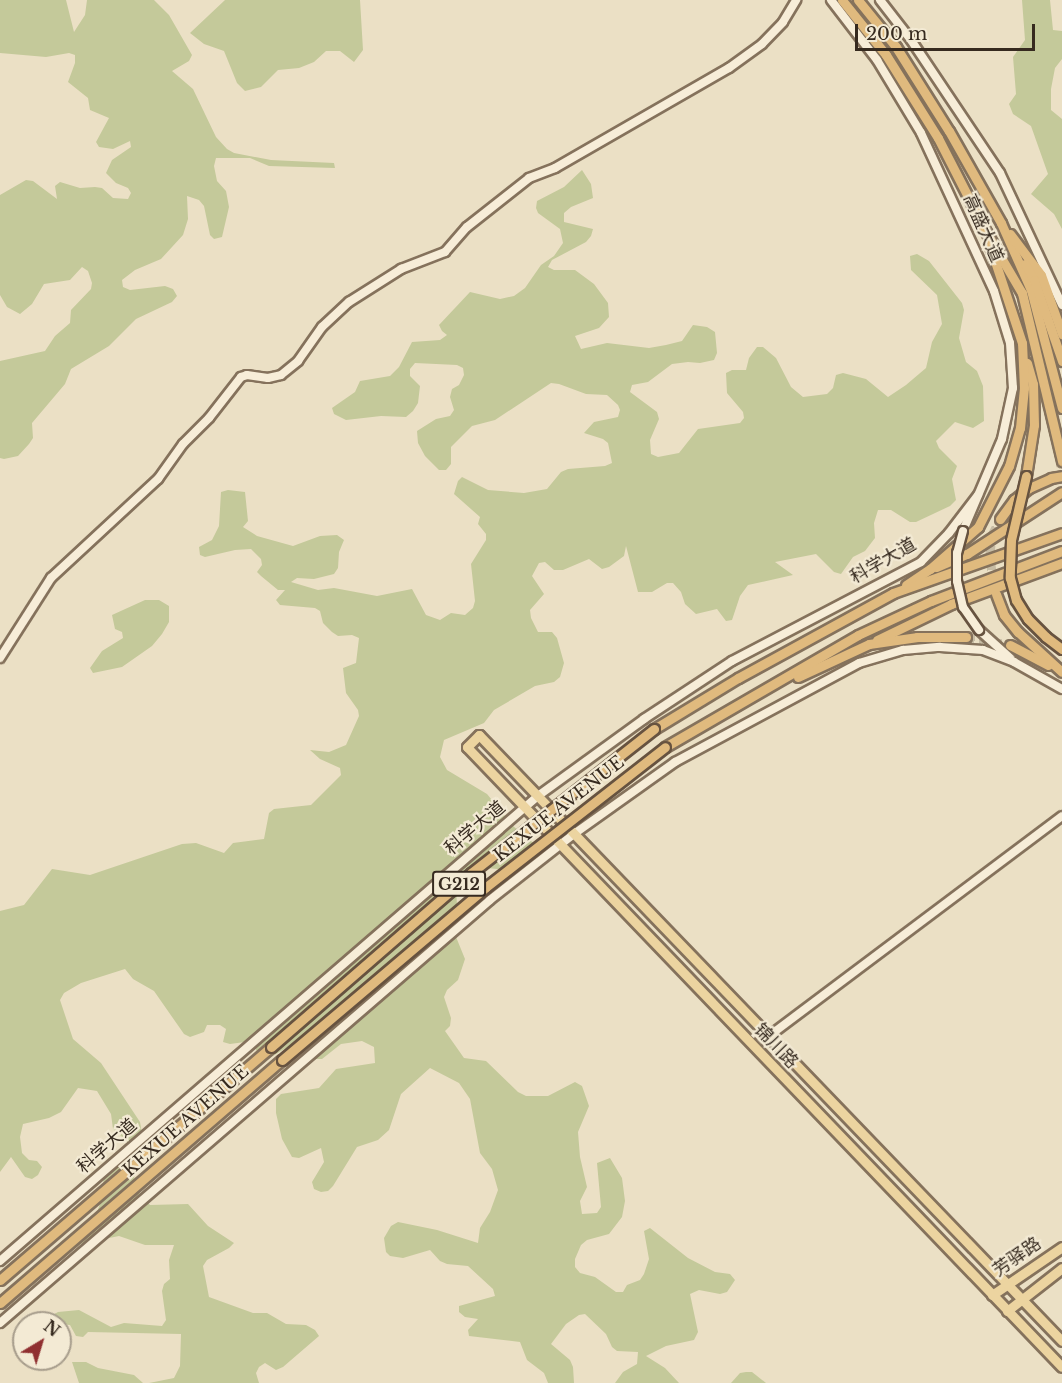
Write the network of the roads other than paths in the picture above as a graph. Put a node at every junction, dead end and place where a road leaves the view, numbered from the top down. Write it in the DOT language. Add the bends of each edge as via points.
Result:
graph roads {
  1 [pos="796,0"];
  2 [pos="831,0"];
  3 [pos="843,0"];
  4 [pos="858,0"];
  5 [pos="880,0"];
  6 [pos="1001,223"];
  7 [pos="986,232"];
  8 [pos="1062,305"];
  9 [pos="1062,334"];
  10 [pos="1022,343"];
  11 [pos="1062,361"];
  12 [pos="1062,408"];
  13 [pos="1062,461"];
  14 [pos="1062,476"];
  15 [pos="1062,492"];
  16 [pos="978,495"];
  17 [pos="1000,519"];
  18 [pos="1062,533"];
  19 [pos="1062,551"];
  20 [pos="1062,563"];
  21 [pos="930,569"];
  22 [pos="893,593"];
  23 [pos="996,594"];
  24 [pos="966,636"];
  25 [pos="869,644"];
  26 [pos="1010,645"];
  27 [pos="1062,649"];
  28 [pos="0,658"];
  29 [pos="1014,663"];
  30 [pos="1062,672"];
  31 [pos="1062,689"];
  32 [pos="749,700"];
  33 [pos="538,796"];
  34 [pos="525,807"];
  35 [pos="1062,816"];
  36 [pos="574,834"];
  37 [pos="561,844"];
  38 [pos="769,1036"];
  39 [pos="1062,1247"];
  40 [pos="0,1261"];
  41 [pos="1062,1268"];
  42 [pos="0,1280"];
  43 [pos="1007,1284"];
  44 [pos="992,1295"];
  45 [pos="1022,1300"];
  46 [pos="0,1303"];
  47 [pos="1007,1311"];
  48 [pos="0,1323"];
  49 [pos="1062,1341"];
  50 [pos="1062,1367"];
  1 -- 28 [label="street" via="783,22 738,62 555,168 529,178 467,227 445,252 401,269 349,302 281,375 247,375 235,383 158,479 51,578"];
  2 -- 16 [label="main road, 高盛大道" via="877,60 921,132 994,291 1010,343 1013,388 1002,440"];
  3 -- 7 [label="highway, 高盛大道" via="886,55 938,138"];
  4 -- 6 [label="highway, 高盛大道" via="896,47"];
  5 -- 8 [label="main road" via="1000,174"];
  6 -- 9 [label="highway" via="1041,275"];
  6 -- 11 [label="highway" via="1034,280"];
  6 -- 12 [label="highway, 高盛大道" via="1031,290"];
  7 -- 10 [label="highway"];
  7 -- 13 [label="highway, 高盛大道" via="1022,293"];
  10 -- 21 [label="highway" via="1024,388 1020,428 1009,466 978,527"];
  10 -- 27 [label="highway, bridge" via="1033,384 1034,425 1011,540 1010,578 1016,600 1028,619"];
  14 -- 17 [label="highway" via="1029,488"];
  15 -- 21 [label="highway" via="967,554"];
  16 -- 29 [label="main road, bridge" via="957,553 957,581 963,607 979,630"];
  16 -- 33 [label="main road, 科学大道" via="921,562 732,661"];
  18 -- 22 [label="highway, KEXUE AVENUE / G212"];
  19 -- 32 [label="highway, KEXUE AVENUE / G212" via="931,601 858,635"];
  20 -- 25 [label="highway" via="951,604"];
  21 -- 22 [label="highway"];
  22 -- 42 [label="highway, KEXUE AVENUE / G212, bridge" via="654,729 471,873"];
  23 -- 30 [label="highway" via="1004,615 1018,632"];
  24 -- 25 [label="highway" via="916,637"];
  25 -- 32 [label="highway"];
  26 -- 30 [label="highway"];
  29 -- 31 [label="main road"];
  29 -- 36 [label="main road" via="983,650 940,647 903,650 858,663 675,762"];
  32 -- 46 [label="highway, KEXUE AVENUE / G212, bridge" via="665,747 486,887"];
  33 -- 34 [label="main road, 科学大道"];
  33 -- 34 [label="main road, 锦川路" via="479,735 467,747"];
  33 -- 36 [label="main road, 锦川路"];
  34 -- 37 [label="main road, 锦川路"];
  34 -- 40 [label="main road, 科学大道"];
  35 -- 38 [label="street"];
  36 -- 37 [label="main road"];
  36 -- 38 [label="main road, 锦川路"];
  37 -- 44 [label="main road, 锦川路"];
  37 -- 48 [label="main road" via="490,900"];
  38 -- 43 [label="main road, 锦川路"];
  39 -- 43 [label="main road, 芳驿路"];
  41 -- 45 [label="main road, 芳驿路"];
  43 -- 44 [label="main road, 芳驿路"];
  43 -- 45 [label="main road, 锦川路"];
  44 -- 47 [label="main road, 锦川路"];
  45 -- 47 [label="main road, 芳驿路"];
  45 -- 49 [label="main road, 锦川路"];
  47 -- 50 [label="main road, 锦川路"];
}
